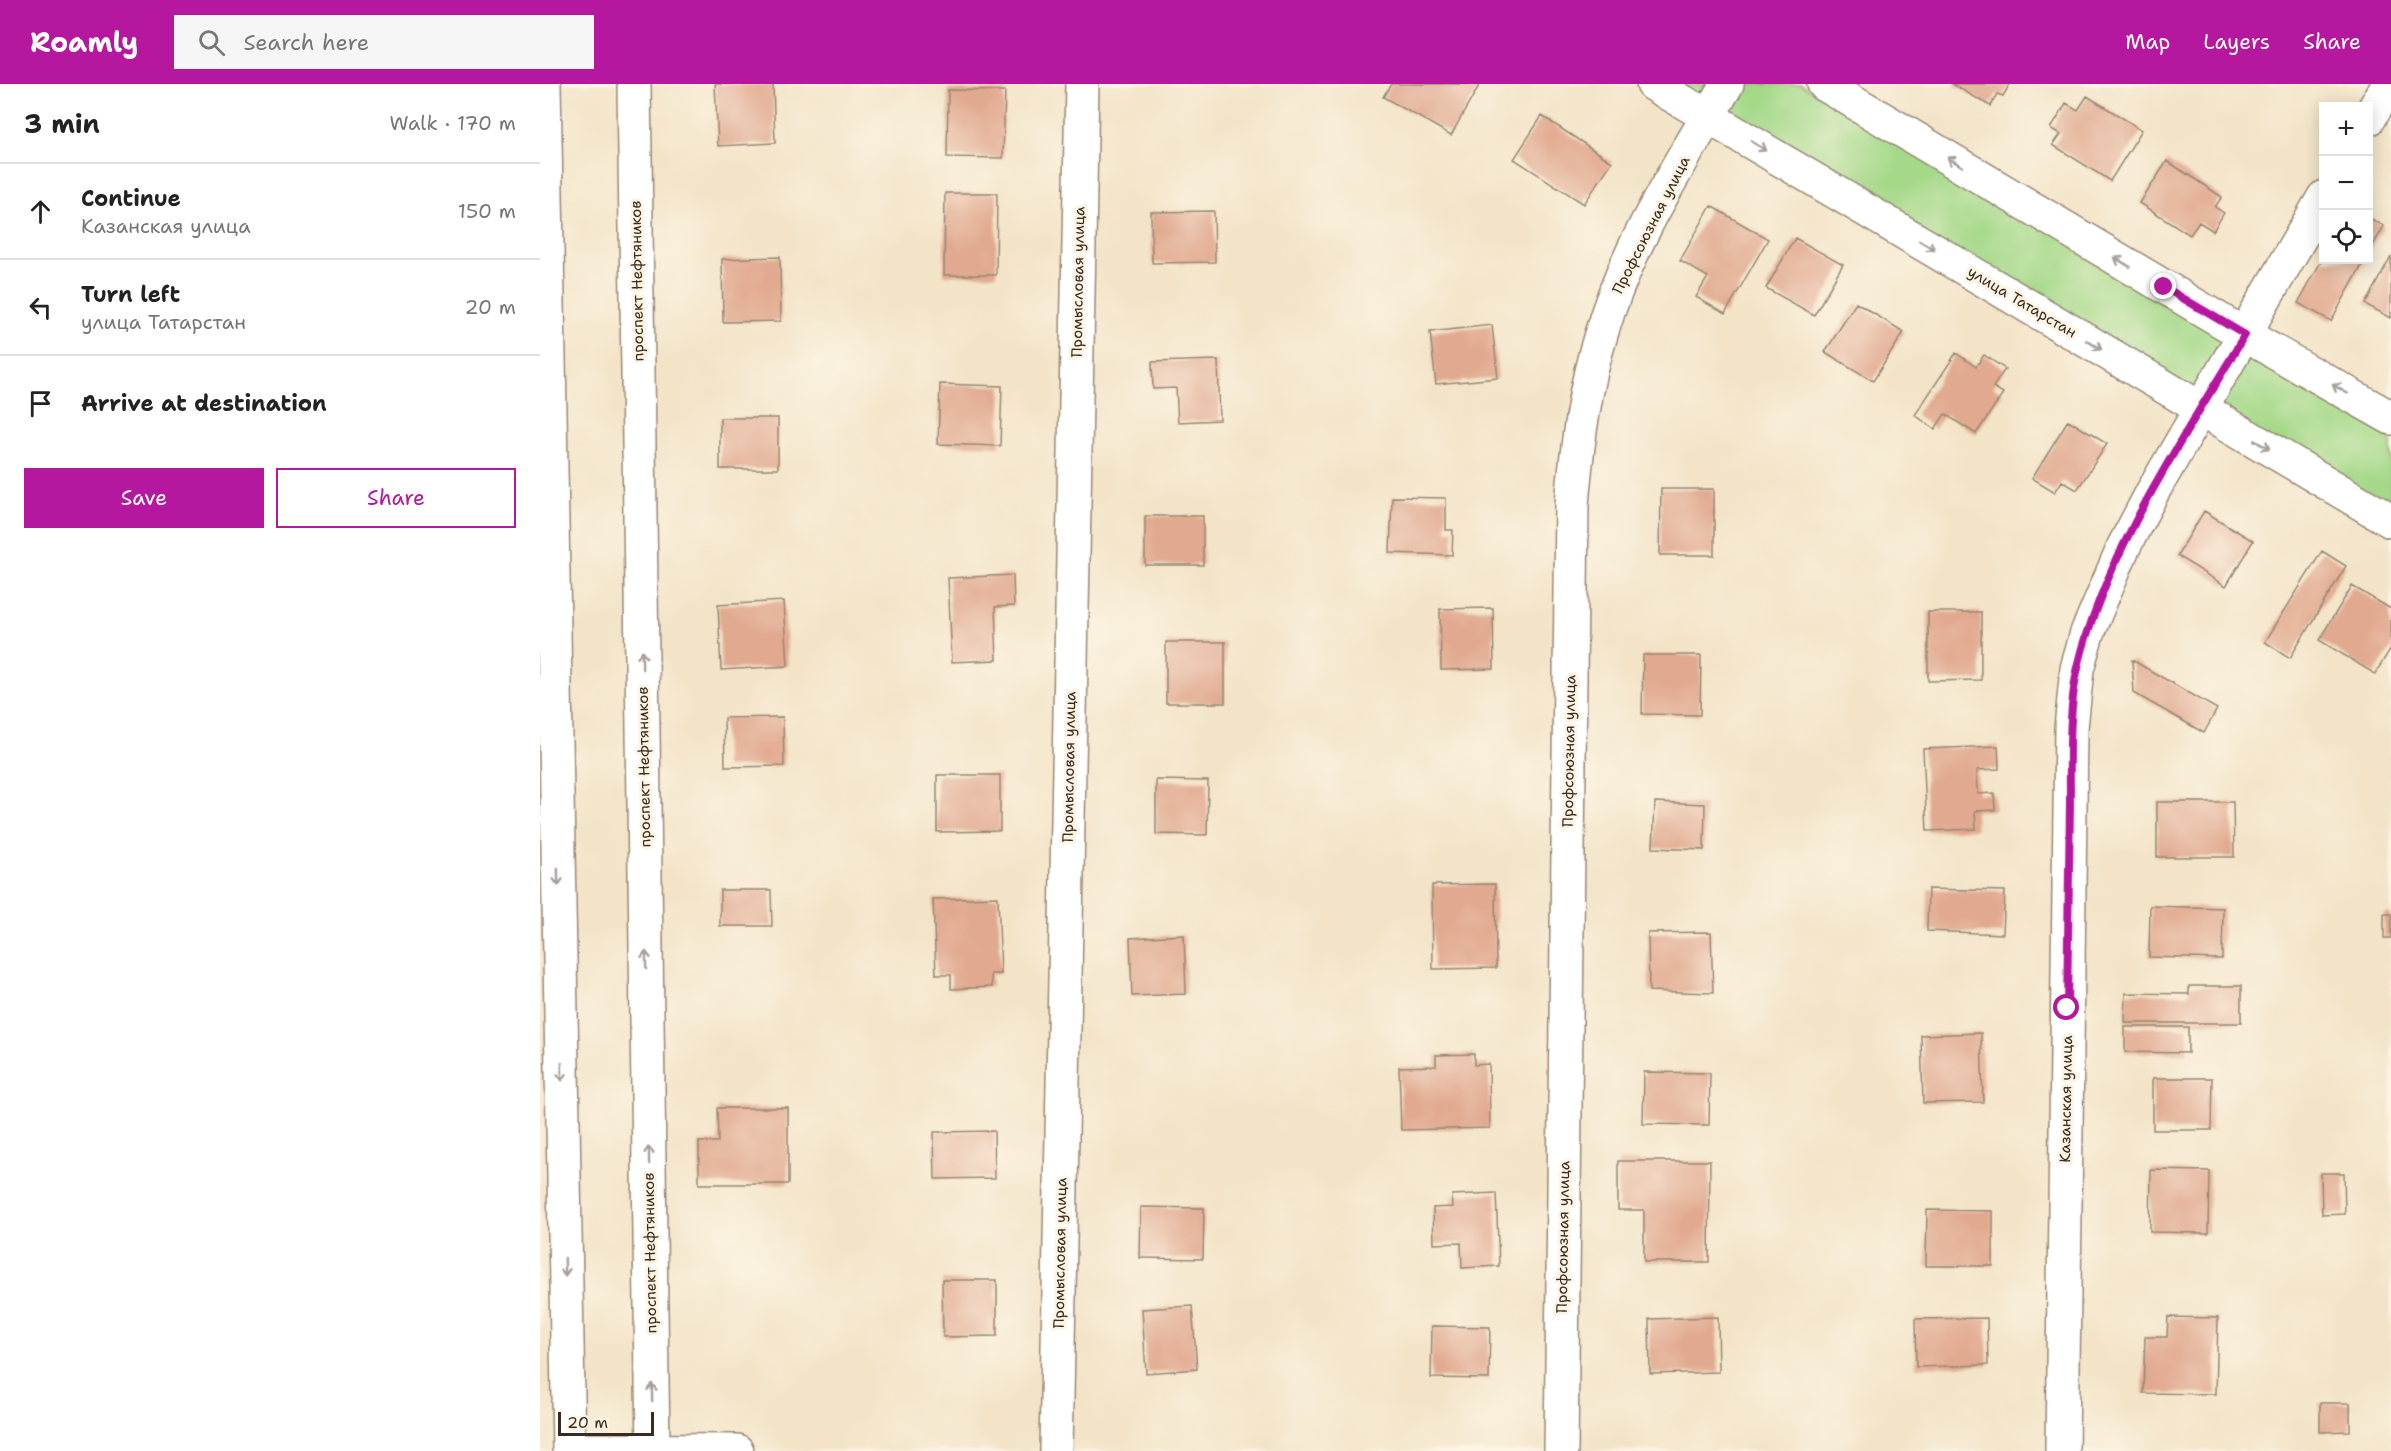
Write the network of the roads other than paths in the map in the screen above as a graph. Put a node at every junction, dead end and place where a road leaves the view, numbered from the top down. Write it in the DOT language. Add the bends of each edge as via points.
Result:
graph roads {
  1 [pos="544,84"];
  2 [pos="634,84"];
  3 [pos="1082,84"];
  4 [pos="1653,84"];
  5 [pos="1727,84"];
  6 [pos="1824,84"];
  7 [pos="2389,84"];
  8 [pos="2373,111"];
  9 [pos="1709,116"];
  10 [pos="2319,207"];
  11 [pos="2245,335"];
  12 [pos="2200,408"];
  13 [pos="2391,418"];
  14 [pos="2391,521"];
  15 [pos="540,1162"];
  16 [pos="564,1196"];
  17 [pos="653,1450"];
  18 [pos="737,1451"];
  19 [pos="1056,1451"];
  20 [pos="1561,1451"];
  21 [pos="2062,1451"];
  1 -- 16 [label="street, one-way"];
  17 -- 2 [label="street, проспект Нефтяников, one-way"];
  3 -- 19 [label="street, Промысловая улица"];
  4 -- 9 [label="street, улица Татарстан"];
  5 -- 9 [label="street, Профсоюзная улица"];
  11 -- 6 [label="street, one-way"];
  7 -- 8 [label="street"];
  9 -- 12 [label="street, улица Татарстан, one-way"];
  9 -- 20 [label="street, Профсоюзная улица" via="1623,273 1586,388 1577,447 1572,505"];
  10 -- 11 [label="street, Казанская улица"];
  11 -- 12 [label="street, Казанская улица"];
  13 -- 11 [label="street, one-way"];
  12 -- 14 [label="street, улица Татарстан, one-way"];
  12 -- 21 [label="street, Казанская улица" via="2123,548 2091,622 2077,669 2071,728"];
  15 -- 16 [label="street"];
  16 -- 17 [label="street, one-way" via="569,1449"];
  17 -- 18 [label="street"];
}
